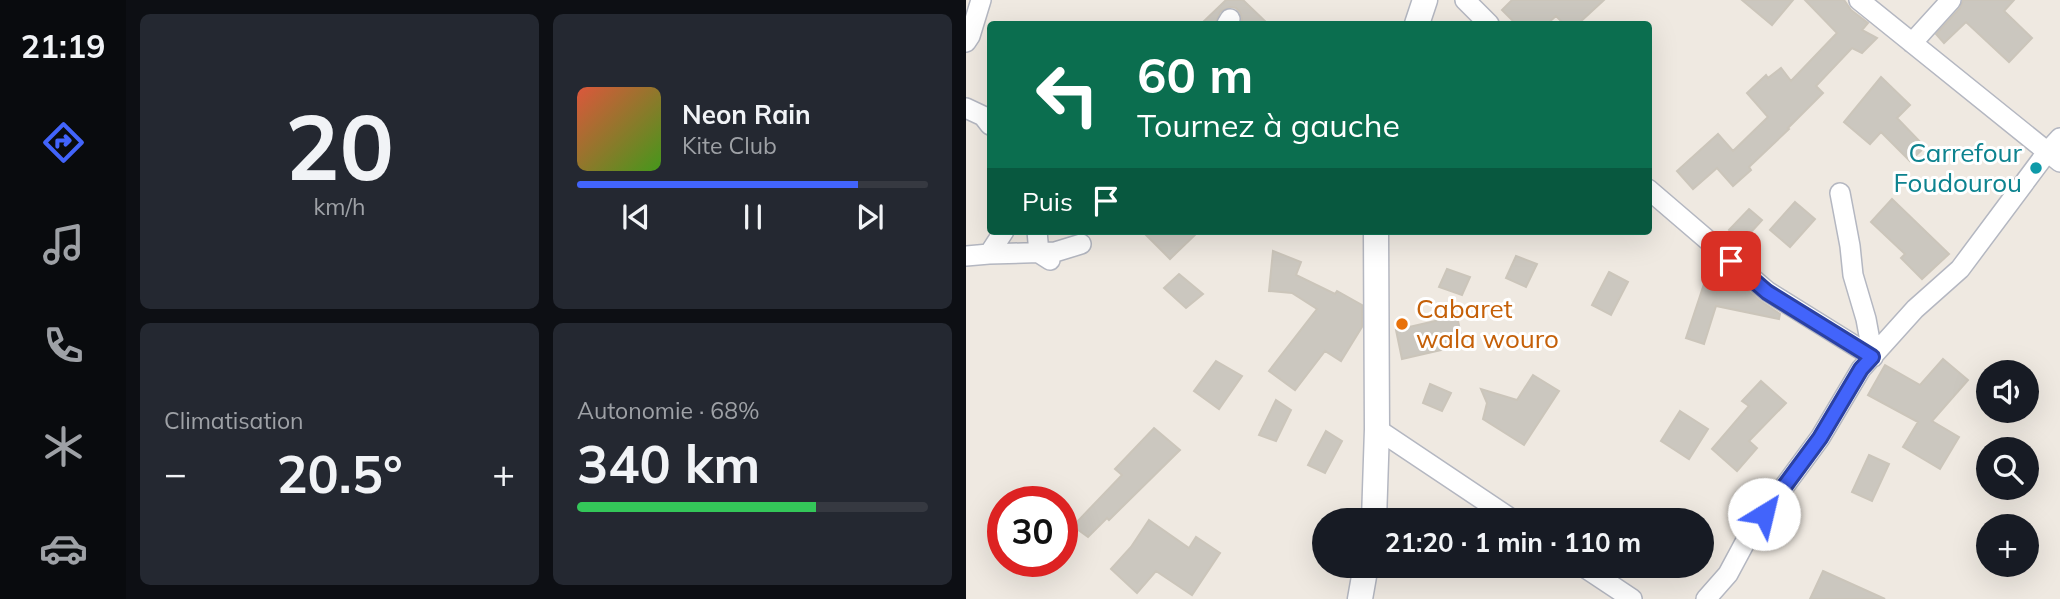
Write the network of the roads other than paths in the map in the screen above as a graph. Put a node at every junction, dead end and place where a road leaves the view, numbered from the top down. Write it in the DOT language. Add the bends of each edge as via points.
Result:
graph roads {
  1 [pos="981,0"];
  2 [pos="1465,0"];
  3 [pos="1859,0"];
  4 [pos="1951,0"];
  5 [pos="1486,21"];
  6 [pos="966,42"];
  7 [pos="1912,43"];
  8 [pos="966,108"];
  9 [pos="987,121"];
  10 [pos="2056,150"];
  11 [pos="1652,192"];
  12 [pos="1839,192"];
  13 [pos="1001,235"];
  14 [pos="1038,235"];
  15 [pos="1376,235"];
  16 [pos="1081,244"];
  17 [pos="989,254"];
  18 [pos="966,256"];
  19 [pos="1045,257"];
  20 [pos="1872,357"];
  21 [pos="1377,429"];
  22 [pos="1374,508"];
  23 [pos="1495,508"];
  24 [pos="1364,578"];
  25 [pos="1600,578"];
  26 [pos="1360,599"];
  27 [pos="1632,599"];
  28 [pos="1706,599"];
  1 -- 6 [label="street"];
  2 -- 5 [label="street"];
  3 -- 7 [label="street"];
  4 -- 7 [label="street"];
  7 -- 10 [label="street"];
  8 -- 9 [label="street"];
  10 -- 20 [label="street" via="1960,269 1915,309"];
  11 -- 20 [label="street" via="1767,292"];
  12 -- 20 [label="street"];
  13 -- 17 [label="street"];
  14 -- 19 [label="street"];
  15 -- 21 [label="street"];
  16 -- 19 [label="street"];
  17 -- 18 [label="street"];
  17 -- 19 [label="street"];
  20 -- 28 [label="street" via="1820,438 1749,533 1728,574"];
  21 -- 22 [label="street"];
  21 -- 23 [label="street"];
  24 -- 26 [label="street"];
  25 -- 27 [label="street"];
}
